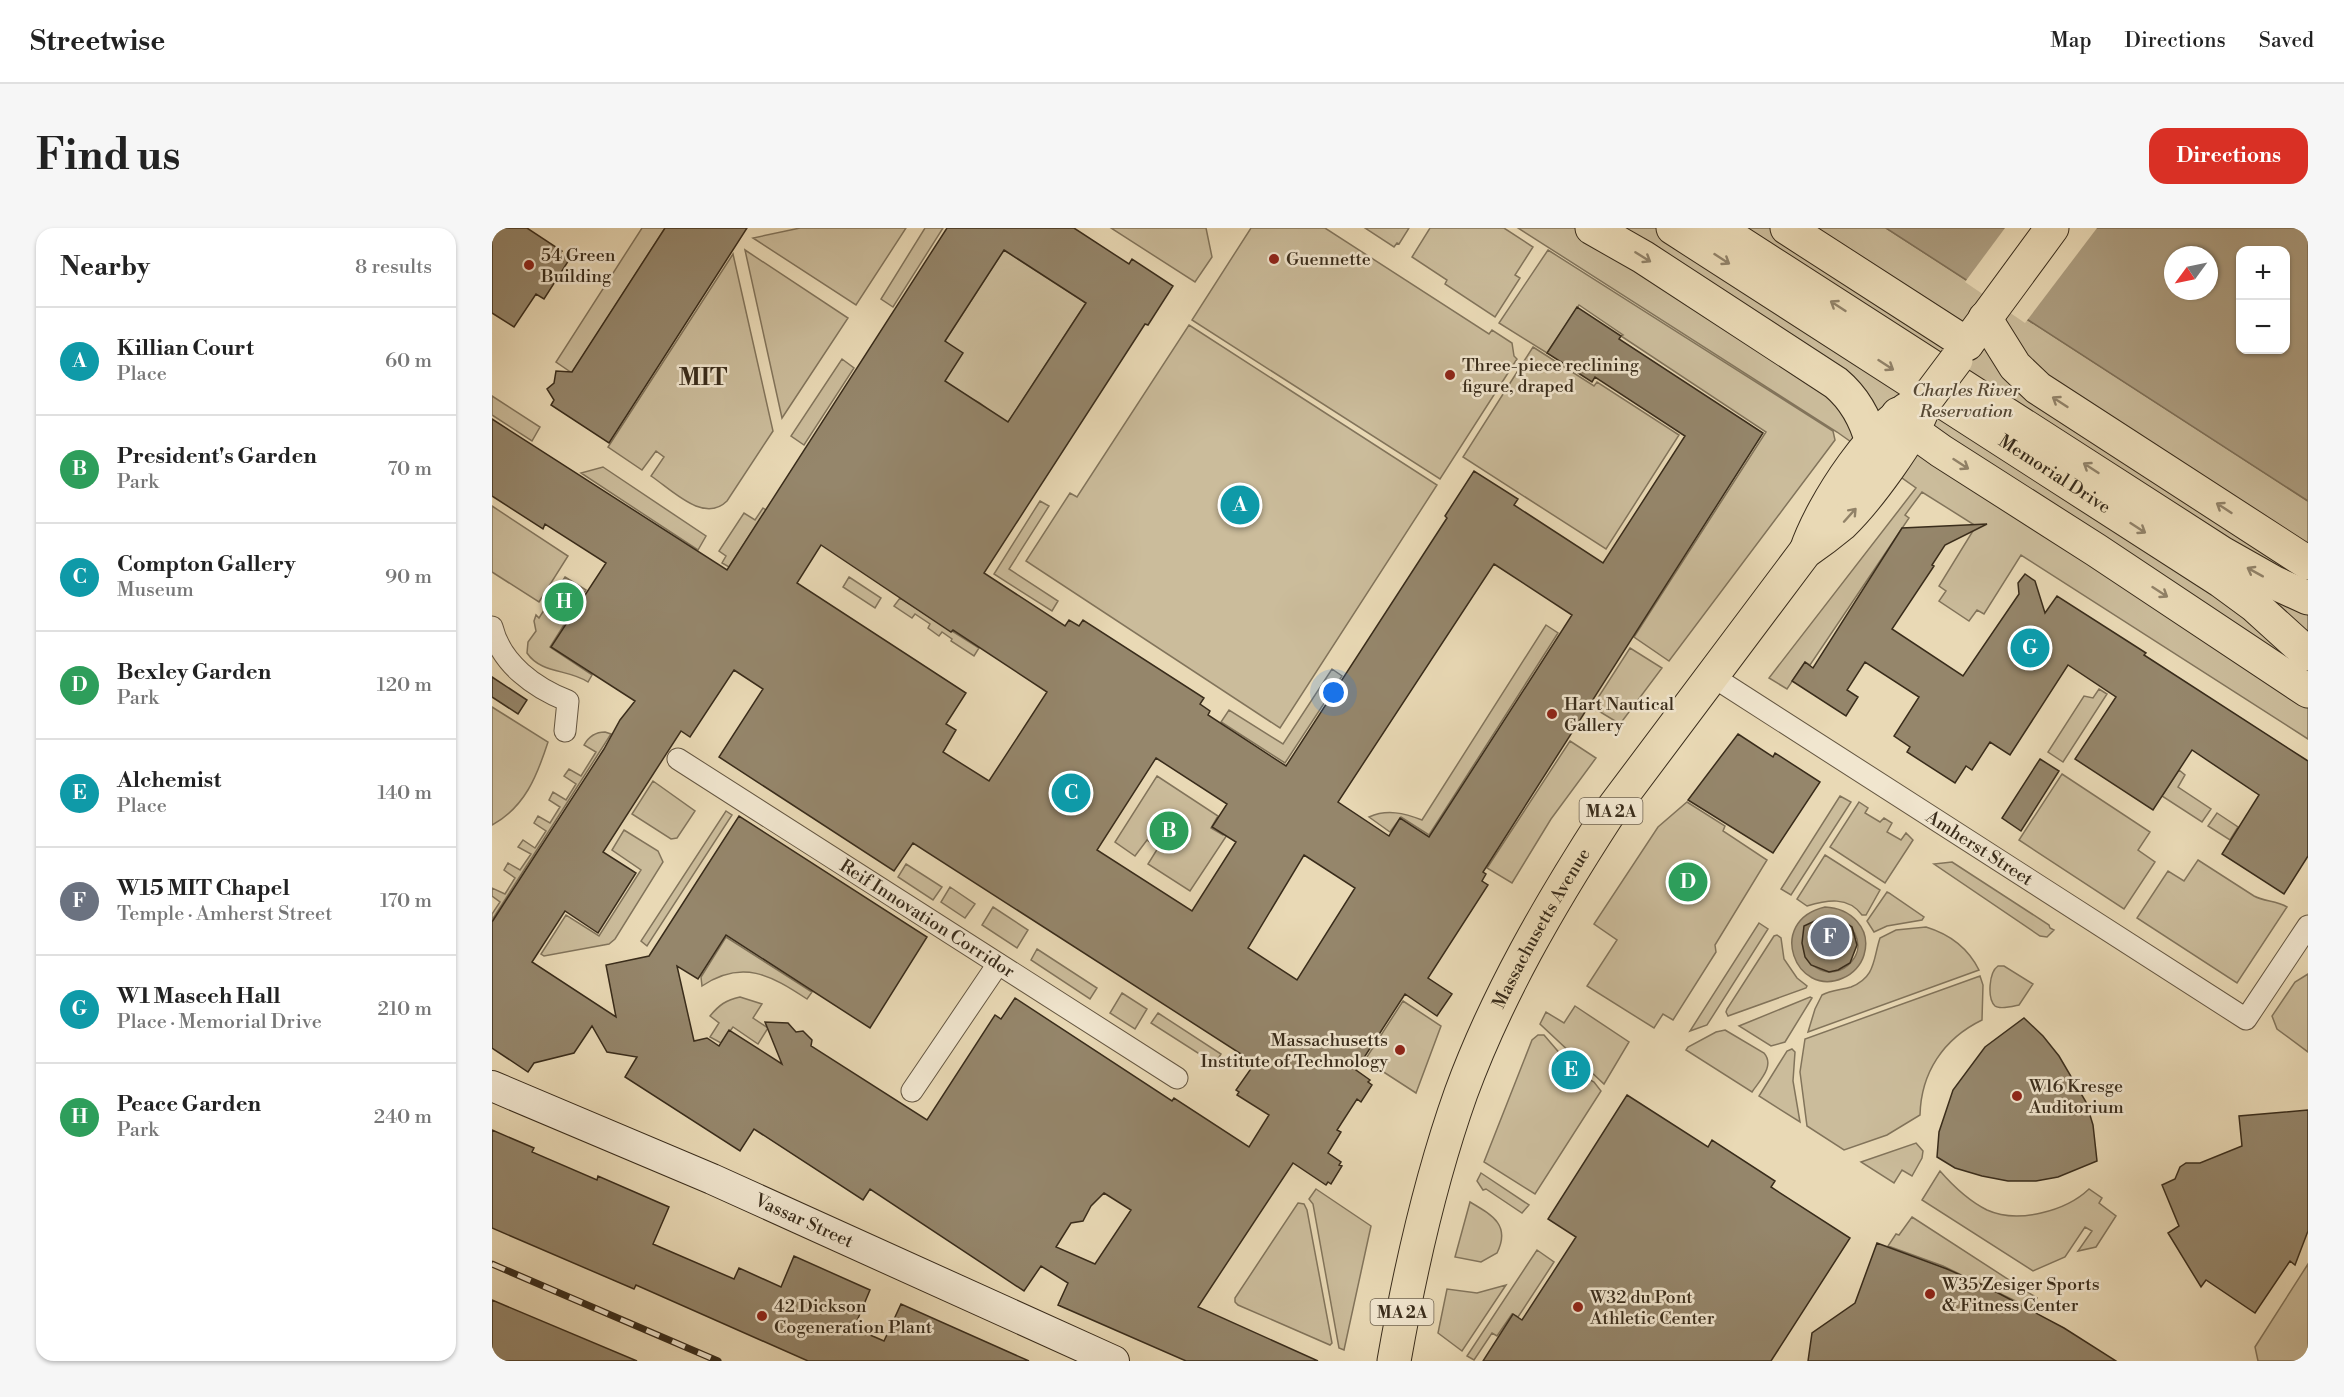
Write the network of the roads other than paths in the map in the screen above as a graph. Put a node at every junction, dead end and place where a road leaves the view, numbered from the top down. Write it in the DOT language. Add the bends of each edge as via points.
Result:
graph roads {
  1 [pos="1592,228"];
  2 [pos="1673,228"];
  3 [pos="1717,228"];
  4 [pos="1787,228"];
  5 [pos="2052,228"];
  6 [pos="1990,312"];
  7 [pos="1961,352"];
  8 [pos="1914,413"];
  9 [pos="1872,442"];
  10 [pos="1805,552"];
  11 [pos="2308,562"];
  12 [pos="2308,598"];
  13 [pos="492,627"];
  14 [pos="2308,654"];
  15 [pos="1713,676"];
  16 [pos="2308,691"];
  17 [pos="565,731"];
  18 [pos="678,759"];
  19 [pos="2305,936"];
  20 [pos="998,964"];
  21 [pos="1177,1078"];
  22 [pos="492,1086"];
  23 [pos="912,1091"];
  24 [pos="1114,1361"];
  25 [pos="1394,1361"];
  1 -- 9 [label="main road, one-way" via="1836,383 1858,409"];
  2 -- 14 [label="main road, Memorial Drive, one-way" via="2221,581"];
  12 -- 3 [label="main road, Memorial Drive, one-way" via="2222,553"];
  4 -- 7 [label="main road"];
  5 -- 6 [label="main road, Massachusetts Avenue / MA 2A"];
  6 -- 7 [label="main road, Massachusetts Avenue / MA 2A"];
  11 -- 6 [label="main road, one-way" via="2038,388 2015,366"];
  7 -- 8 [label="main road, Massachusetts Avenue / MA 2A, bridge"];
  8 -- 9 [label="main road, Massachusetts Avenue / MA 2A" via="1886,424"];
  10 -- 8 [label="main road, Massachusetts Avenue / MA 2A, one-way" via="1854,511"];
  8 -- 16 [label="main road, one-way"];
  9 -- 10 [label="main road, Massachusetts Avenue / MA 2A" via="1823,510"];
  10 -- 15 [label="main road, Massachusetts Avenue / MA 2A"];
  13 -- 17 [label="street" via="495,640 525,677 568,701"];
  15 -- 19 [label="street, Amherst Street" via="2246,1020"];
  15 -- 25 [label="main road, Massachusetts Avenue / MA 2A" via="1601,825 1503,995 1462,1092 1436,1173"];
  18 -- 20 [label="street, Reif Innovation Corridor"];
  20 -- 21 [label="street, Reif Innovation Corridor"];
  20 -- 23 [label="street"];
  22 -- 24 [label="main road, Vassar Street" via="711,1179"];
}
